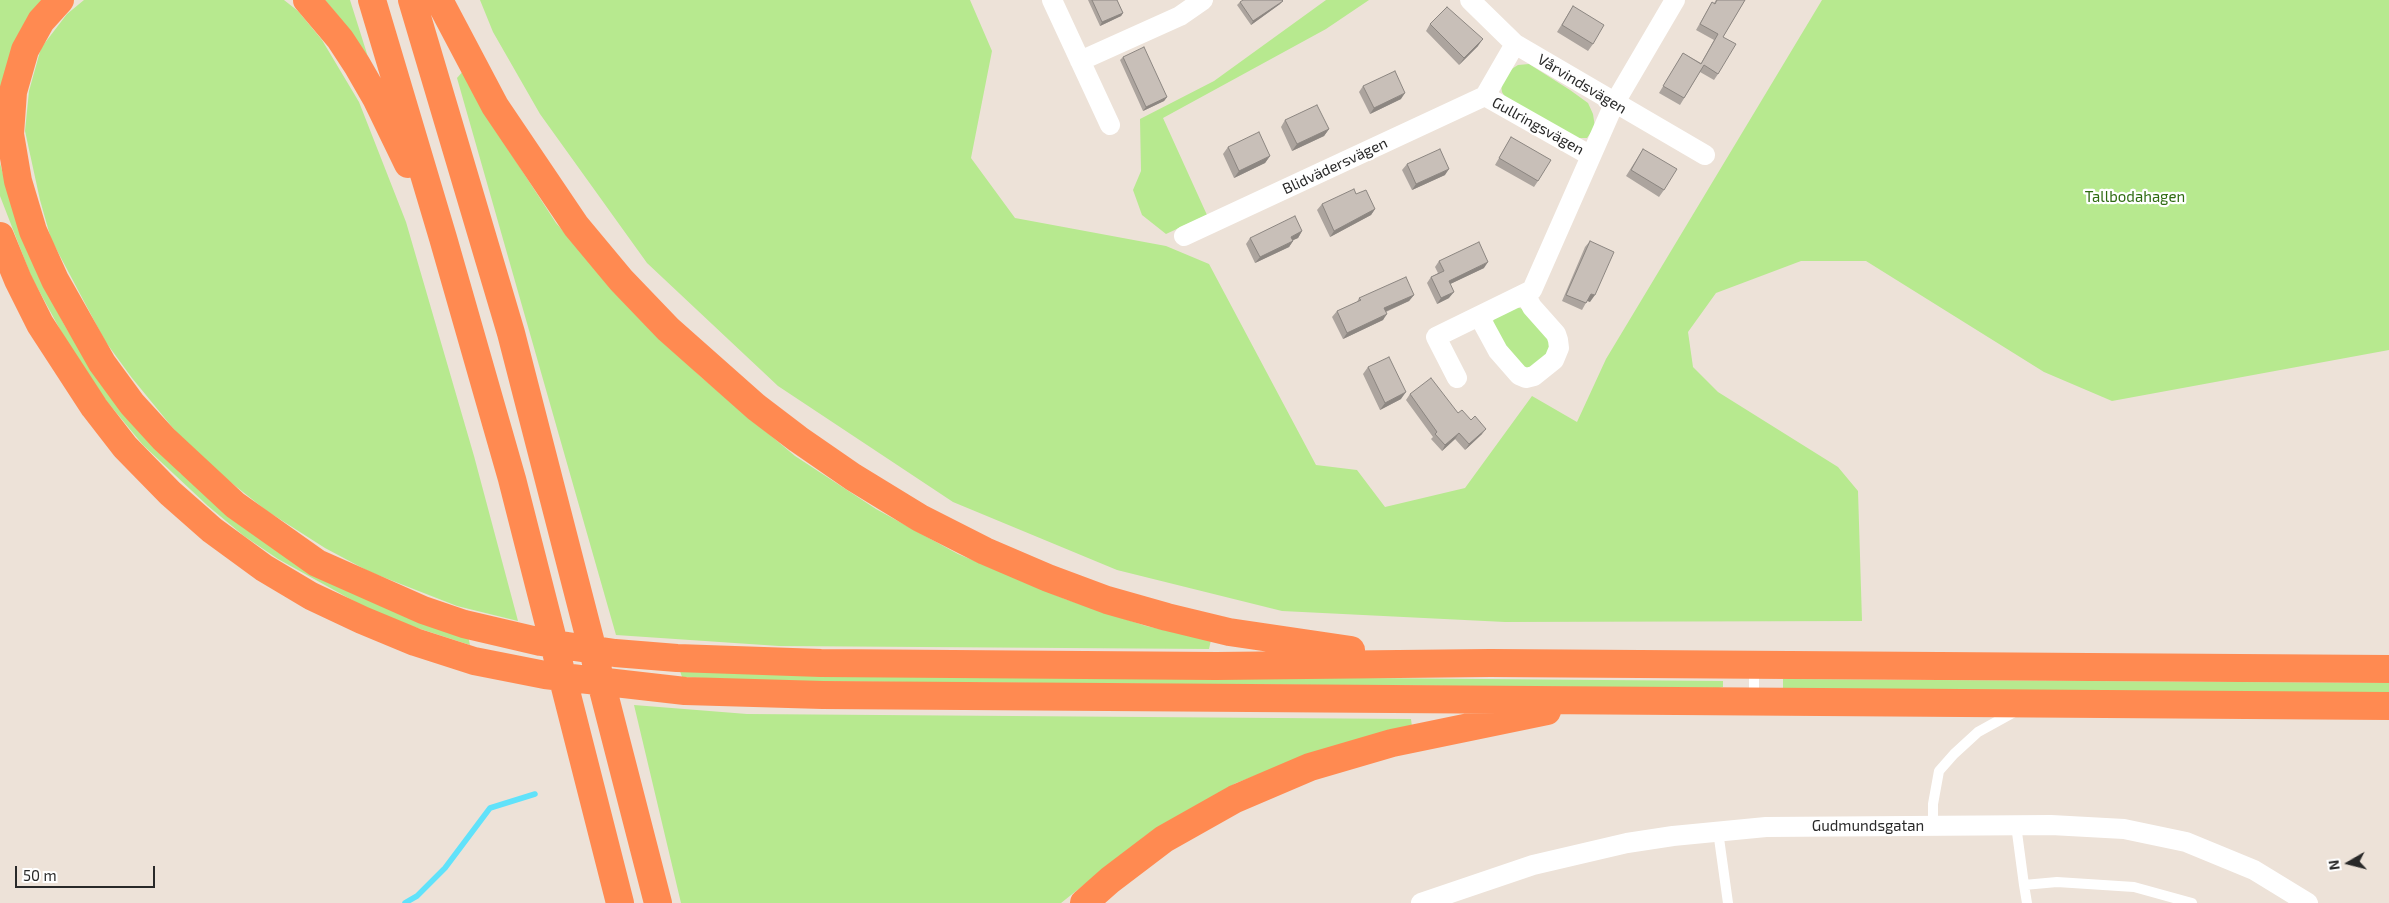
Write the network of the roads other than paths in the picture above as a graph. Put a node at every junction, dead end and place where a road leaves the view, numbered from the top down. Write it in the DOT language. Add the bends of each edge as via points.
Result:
graph roads {
  1 [pos="60,0"];
  2 [pos="307,0"];
  3 [pos="372,0"];
  4 [pos="412,0"];
  5 [pos="439,0"];
  6 [pos="1052,0"];
  7 [pos="1203,0"];
  8 [pos="1470,0"];
  9 [pos="1675,0"];
  10 [pos="1515,44"];
  11 [pos="1080,61"];
  12 [pos="1485,96"];
  13 [pos="1614,104"];
  14 [pos="1110,125"];
  15 [pos="1591,156"];
  16 [pos="1705,156"];
  17 [pos="0,236"];
  18 [pos="1184,236"];
  19 [pos="443,238"];
  20 [pos="1525,294"];
  21 [pos="1479,316"];
  22 [pos="1457,378"];
  23 [pos="1490,663"];
  24 [pos="1754,665"];
  25 [pos="2389,669"];
  26 [pos="1600,700"];
  27 [pos="1754,702"];
  28 [pos="2029,703"];
  29 [pos="2389,706"];
  30 [pos="2016,825"];
  31 [pos="1933,826"];
  32 [pos="1718,831"];
  33 [pos="2024,885"];
  34 [pos="620,903"];
  35 [pos="658,903"];
  36 [pos="1084,903"];
  37 [pos="1420,903"];
  38 [pos="1728,903"];
  39 [pos="2027,903"];
  40 [pos="2192,903"];
  41 [pos="2308,903"];
  1 -- 23 [label="highway" via="41,21 25,50 13,92 10,134 18,181 33,230 54,280 102,363 132,404 164,439 235,505 317,563 423,610 464,624 541,642 677,658 1126,666"];
  2 -- 19 [label="highway" via="340,39 371,90"];
  3 -- 19 [label="highway"];
  4 -- 35 [label="highway" via="511,333"];
  5 -- 23 [label="highway" via="495,106 576,226 621,280 668,330 727,382 798,439 853,477 920,518 985,551 1108,600 1230,632 1325,647"];
  6 -- 11 [label="street"];
  7 -- 11 [label="street" via="1180,16"];
  8 -- 10 [label="street, Vårvindsvägen"];
  9 -- 13 [label="street, Gullringsvägen"];
  10 -- 12 [label="street, Gullringsvägen"];
  10 -- 13 [label="street, Vårvindsvägen"];
  11 -- 14 [label="street"];
  12 -- 15 [label="street, Gullringsvägen"];
  12 -- 18 [label="street, Blidvädersvägen"];
  13 -- 15 [label="street, Gullringsvägen"];
  13 -- 16 [label="street, Vårvindsvägen"];
  15 -- 20 [label="street, Gullringsvägen" via="1532,290"];
  17 -- 26 [label="highway" via="40,324 68,370 126,447 170,493 212,530 264,568 311,596 415,642 474,661 546,675 685,691"];
  19 -- 34 [label="highway" via="512,479"];
  20 -- 21 [label="street, Gullringsvägen"];
  20 -- 21 [label="street" via="1556,334 1559,348 1554,360 1534,376 1526,378 1519,375 1498,350"];
  21 -- 22 [label="street, Gullringsvägen" via="1436,336"];
  23 -- 24 [label="highway"];
  24 -- 25 [label="highway"];
  24 -- 27 [label="lane"];
  26 -- 27 [label="highway"];
  26 -- 36 [label="highway" via="1392,744 1310,767 1235,799 1164,839"];
  27 -- 28 [label="highway"];
  28 -- 29 [label="highway"];
  28 -- 31 [label="lane" via="1978,732 1939,771"];
  30 -- 31 [label="street, Gudmundsgatan"];
  30 -- 33 [label="lane"];
  30 -- 41 [label="street, Gudmundsgatan" via="2124,829 2186,842 2254,870"];
  31 -- 32 [label="street, Gudmundsgatan" via="1802,826"];
  32 -- 37 [label="street, Gudmundsgatan" via="1581,853 1533,865"];
  32 -- 38 [label="lane"];
  33 -- 39 [label="lane"];
  33 -- 40 [label="lane" via="2057,882 2134,887"];
}
